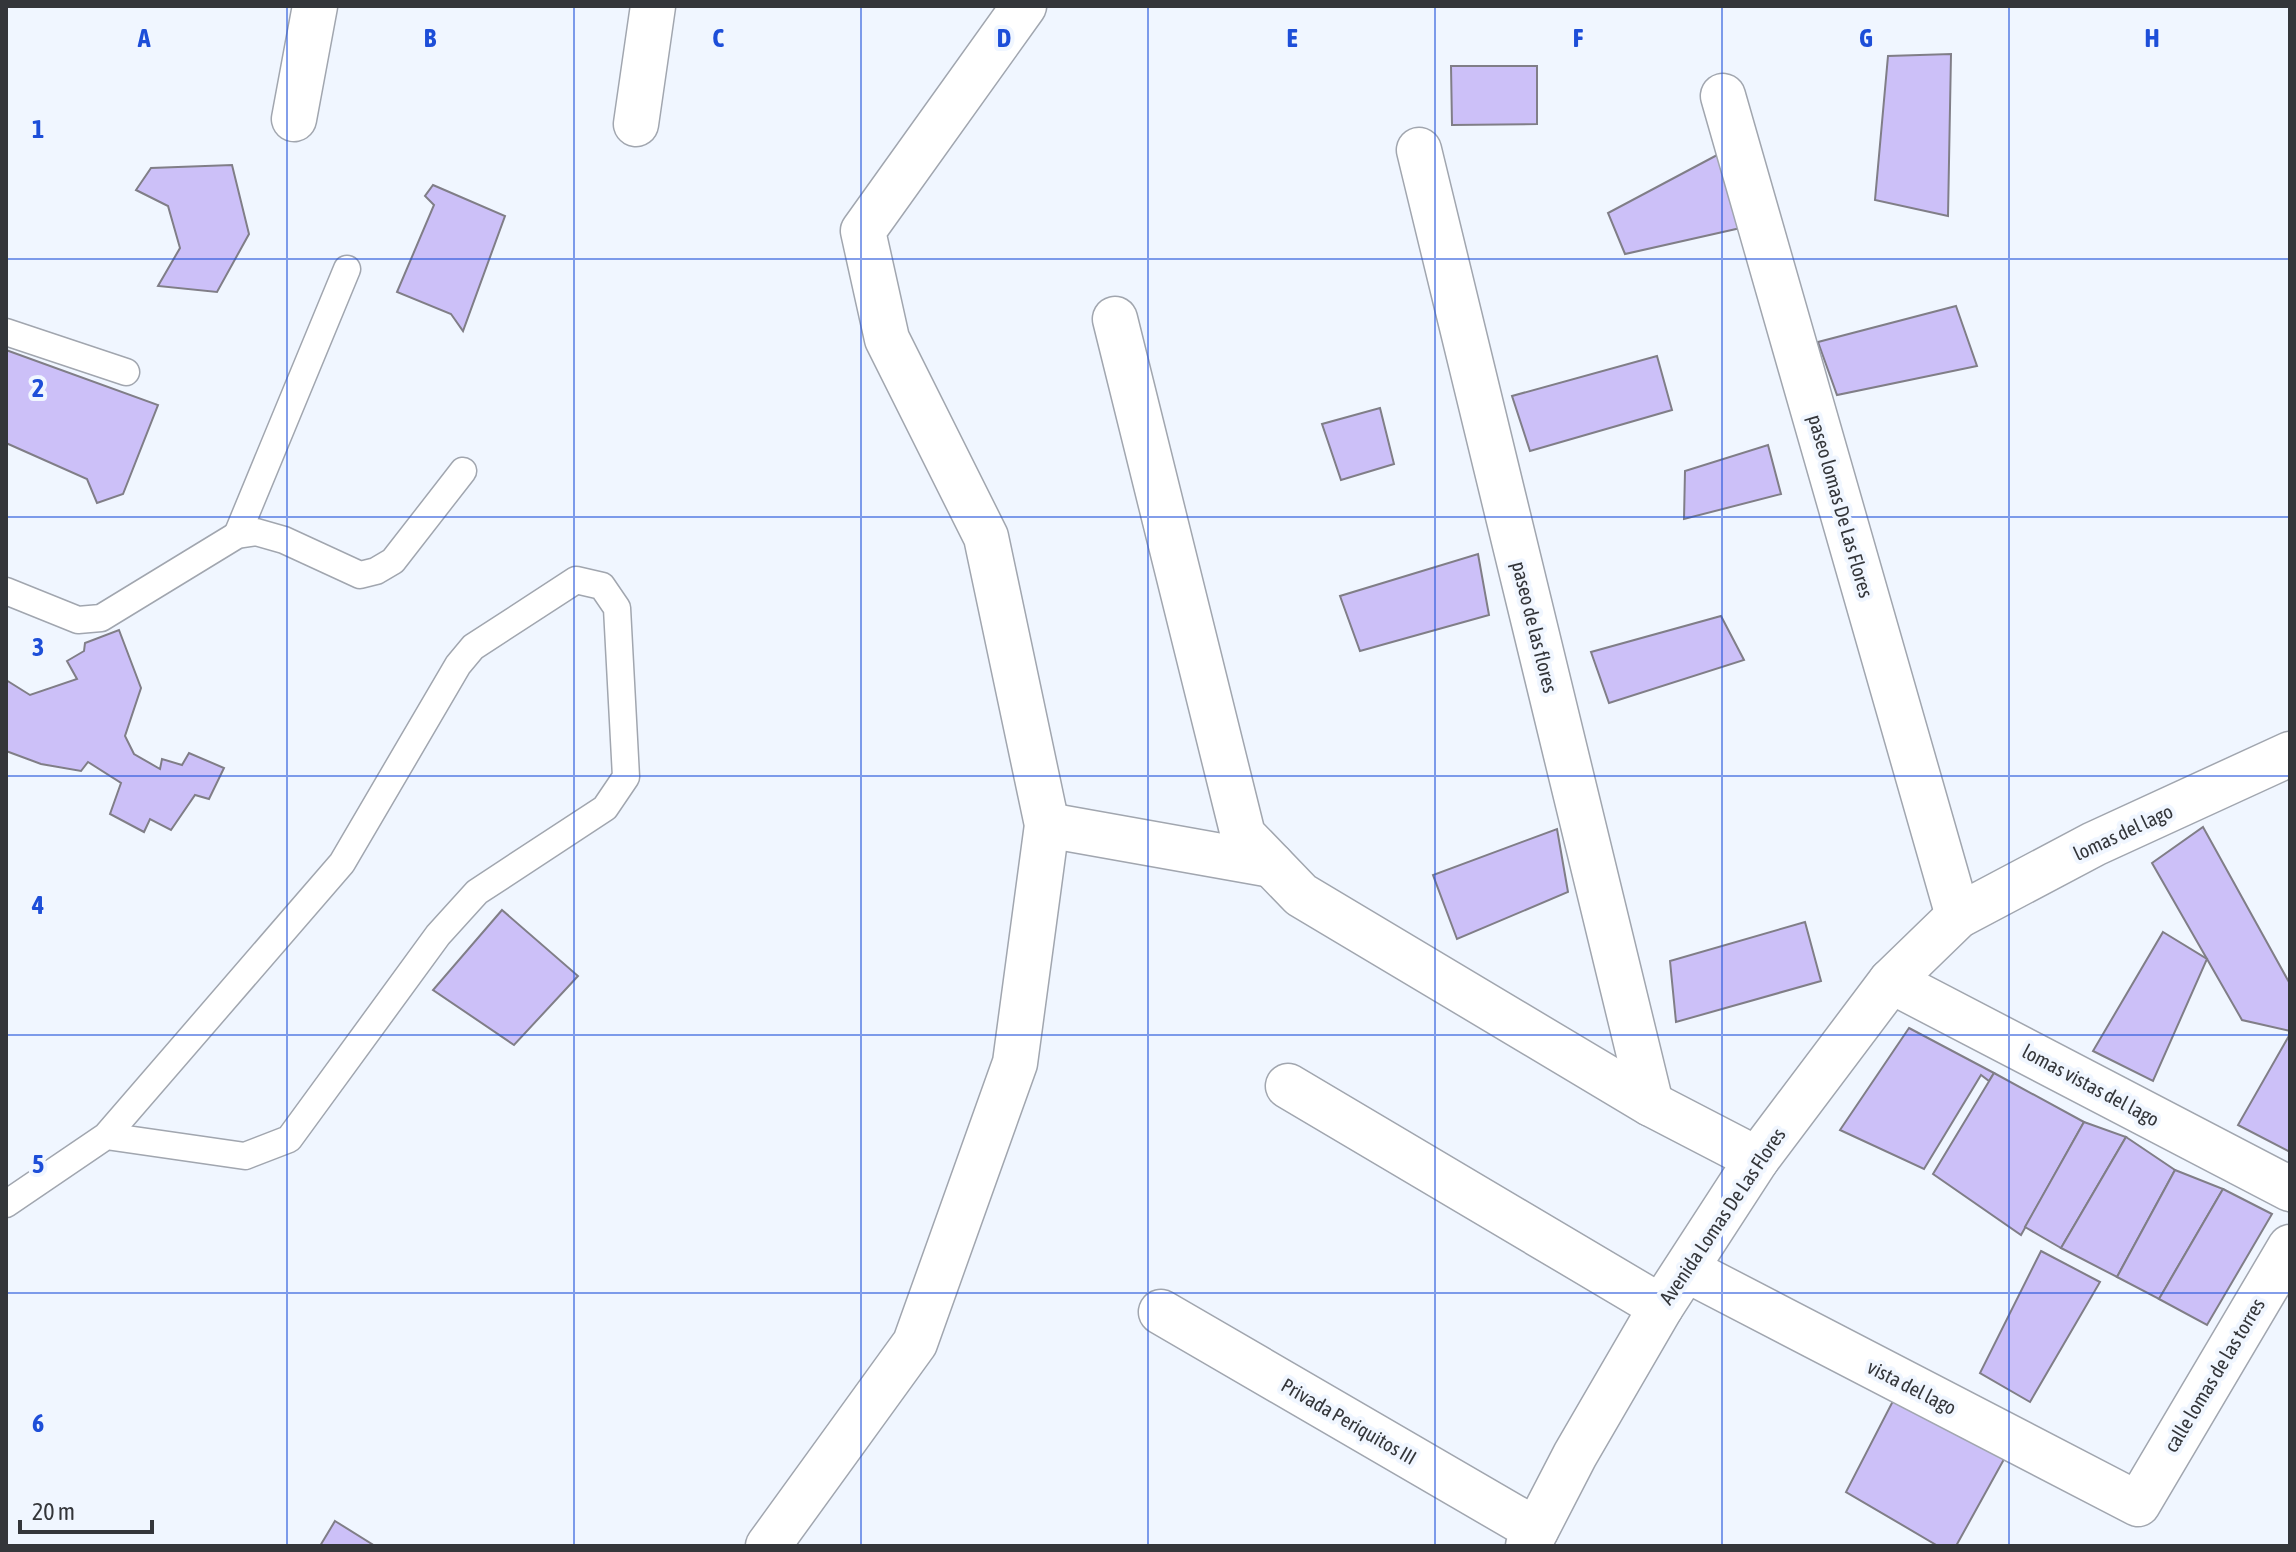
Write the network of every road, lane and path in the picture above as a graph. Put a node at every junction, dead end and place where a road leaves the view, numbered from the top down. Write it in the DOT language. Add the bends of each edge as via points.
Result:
graph roads {
  1 [pos="315,6"];
  2 [pos="653,6"];
  3 [pos="1024,6"];
  4 [pos="1723,96"];
  5 [pos="294,119"];
  6 [pos="636,124"];
  7 [pos="1419,150"];
  8 [pos="347,269"];
  9 [pos="1115,319"];
  10 [pos="6,332"];
  11 [pos="126,372"];
  12 [pos="463,471"];
  13 [pos="237,535"];
  14 [pos="6,591"];
  15 [pos="2290,754"];
  16 [pos="1047,825"];
  17 [pos="1272,865"];
  18 [pos="1958,916"];
  19 [pos="1891,981"];
  20 [pos="1288,1086"];
  21 [pos="1651,1104"];
  22 [pos="106,1136"];
  23 [pos="1757,1159"];
  24 [pos="2290,1189"];
  25 [pos="6,1204"];
  26 [pos="2290,1247"];
  27 [pos="1687,1270"];
  28 [pos="1661,1307"];
  29 [pos="1161,1312"];
  30 [pos="2138,1504"];
  31 [pos="1532,1538"];
  32 [pos="768,1546"];
  1 -- 5 [label="street"];
  2 -- 6 [label="street"];
  3 -- 16 [label="street" via="863,231 887,339 986,537"];
  4 -- 18 [label="street, paseo lomas De Las Flores"];
  7 -- 21 [label="street, paseo de las flores"];
  8 -- 13 [label="lane"];
  9 -- 17 [label="street" via="1243,835"];
  10 -- 11 [label="lane"];
  12 -- 13 [label="lane" via="393,561 376,571 360,575 284,540 256,532"];
  13 -- 14 [label="lane" via="101,618 78,620"];
  15 -- 18 [label="street, lomas del lago" via="2094,844"];
  16 -- 17 [label="street"];
  16 -- 32 [label="street" via="1015,1063 915,1343"];
  17 -- 21 [label="street" via="1301,895"];
  18 -- 19 [label="street, Avenida Lomas De Las Flores"];
  19 -- 23 [label="street, Avenida Lomas De Las Flores"];
  19 -- 24 [label="street, lomas vistas del lago"];
  20 -- 28 [label="street"];
  21 -- 23 [label="street"];
  22 -- 22 [label="lane" via="245,1156 289,1139 438,935 477,892 605,808 626,777 617,608 602,586 576,580 473,647 342,863"];
  22 -- 25 [label="lane"];
  23 -- 27 [label="street, Avenida Lomas De Las Flores"];
  26 -- 30 [label="street, calle lomas de las torres"];
  27 -- 28 [label="street, Avenida Lomas De Las Flores"];
  27 -- 30 [label="street, vista del lago"];
  28 -- 31 [label="street, Avenida Lomas De Las Flores"];
  29 -- 31 [label="street, Privada Periquitos III"];
}
